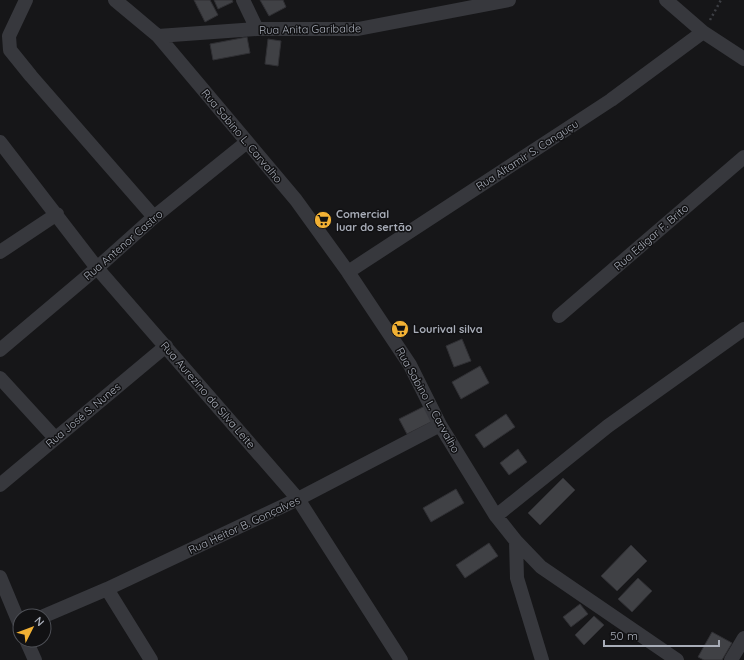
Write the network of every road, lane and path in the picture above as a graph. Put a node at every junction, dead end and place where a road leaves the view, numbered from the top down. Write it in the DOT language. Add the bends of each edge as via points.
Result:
graph roads {
  1 [pos="26,0"];
  2 [pos="115,0"];
  3 [pos="243,0"];
  4 [pos="509,0"];
  5 [pos="666,0"];
  6 [pos="721,0"];
  7 [pos="485,2"];
  8 [pos="257,29"];
  9 [pos="703,32"];
  10 [pos="158,36"];
  11 [pos="744,59"];
  12 [pos="0,142"];
  13 [pos="247,142"];
  14 [pos="744,157"];
  15 [pos="57,214"];
  16 [pos="154,217"];
  17 [pos="0,252"];
  18 [pos="97,268"];
  19 [pos="348,272"];
  20 [pos="559,316"];
  21 [pos="744,329"];
  22 [pos="166,346"];
  23 [pos="0,350"];
  24 [pos="0,378"];
  25 [pos="440,425"];
  26 [pos="55,438"];
  27 [pos="0,485"];
  28 [pos="298,499"];
  29 [pos="496,516"];
  30 [pos="516,541"];
  31 [pos="0,577"];
  32 [pos="107,589"];
  33 [pos="13,608"];
  34 [pos="52,613"];
  35 [pos="744,638"];
  36 [pos="30,648"];
  37 [pos="35,660"];
  38 [pos="152,660"];
  39 [pos="401,660"];
  40 [pos="542,660"];
  41 [pos="677,660"];
  42 [pos="731,660"];
  1 -- 16 [label="street" via="9,36 10,50"];
  2 -- 10 [label="street, Rua Sabino L. Carvalho"];
  3 -- 8 [label="street"];
  4 -- 7 [label="street, Rua Anita Garibalde"];
  5 -- 9 [label="street"];
  6 -- 9 [label="path"];
  7 -- 8 [label="street, Rua Anita Garibalde" via="358,29"];
  8 -- 10 [label="street, Rua Anita Garibalde"];
  9 -- 11 [label="street"];
  9 -- 19 [label="street, Rua Altamir S. Canguçu" via="611,100"];
  10 -- 13 [label="street, Rua Sabino L. Carvalho"];
  12 -- 15 [label="street, Rua Aurezino da Silva Leite"];
  13 -- 16 [label="street, Rua Antenor Castro"];
  13 -- 19 [label="street, Rua Sabino L. Carvalho" via="296,200"];
  14 -- 20 [label="street, Rua Edigar F. Brito"];
  15 -- 17 [label="street"];
  15 -- 18 [label="street, Rua Aurezino da Silva Leite"];
  16 -- 18 [label="street, Rua Antenor Castro"];
  18 -- 22 [label="street, Rua Aurezino da Silva Leite"];
  18 -- 23 [label="street, Rua Antenor Castro"];
  19 -- 25 [label="street, Rua Sabino L. Carvalho" via="410,365"];
  21 -- 29 [label="street" via="608,426"];
  22 -- 26 [label="street, Rua José S. Nunes"];
  22 -- 28 [label="street, Rua Aurezino da Silva Leite"];
  24 -- 26 [label="street"];
  25 -- 28 [label="street, Rua Heitor B. Gonçalves"];
  25 -- 29 [label="street, Rua Sabino L. Carvalho"];
  26 -- 27 [label="street, Rua José S. Nunes"];
  28 -- 32 [label="street, Rua Heitor B. Gonçalves"];
  28 -- 39 [label="street, Rua Aurezino da Silva Leite"];
  29 -- 30 [label="street, Rua Sabino L. Carvalho"];
  30 -- 40 [label="street" via="517,578"];
  30 -- 41 [label="street, Rua Sabino L. Carvalho" via="541,567"];
  31 -- 33 [label="street"];
  32 -- 34 [label="street, Rua Heitor B. Gonçalves"];
  32 -- 38 [label="street"];
  35 -- 42 [label="street"];
  36 -- 37 [label="street"];
}
